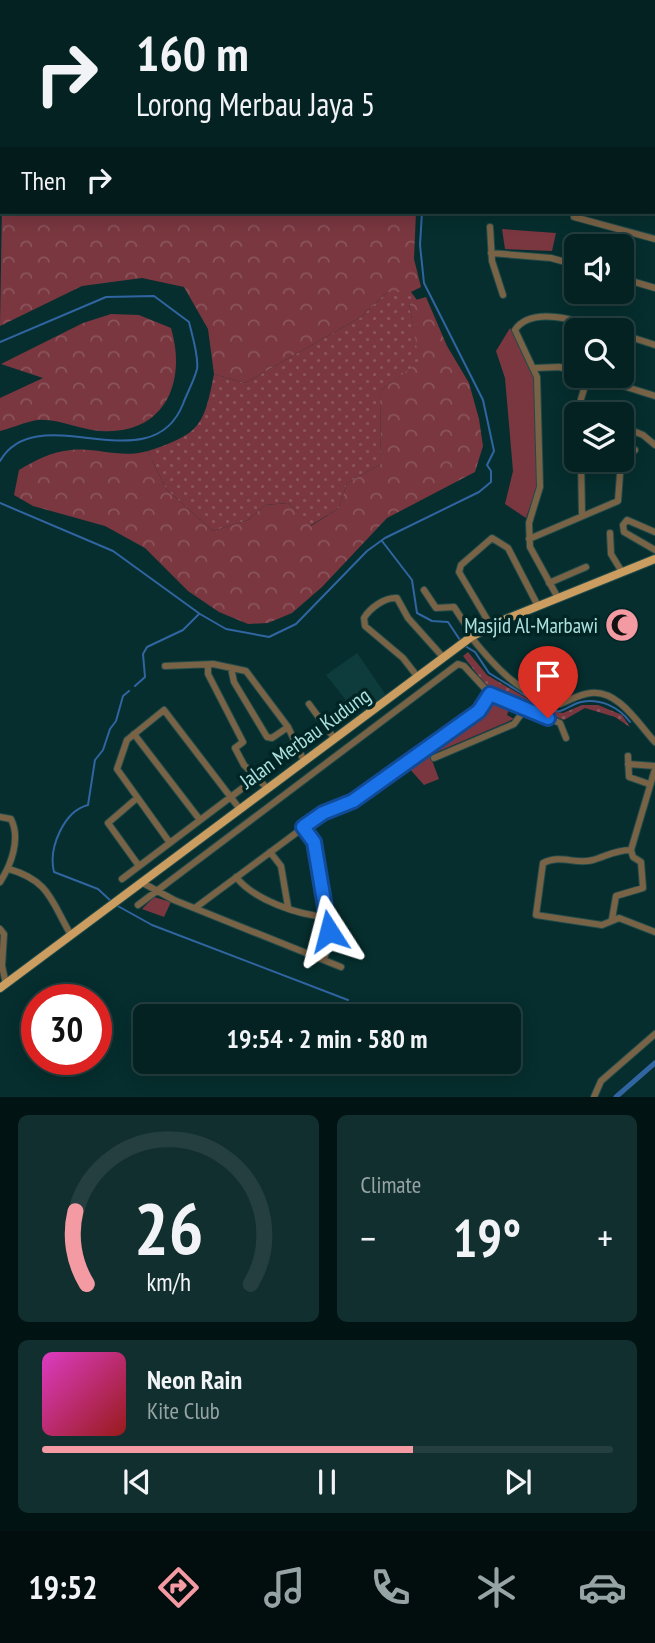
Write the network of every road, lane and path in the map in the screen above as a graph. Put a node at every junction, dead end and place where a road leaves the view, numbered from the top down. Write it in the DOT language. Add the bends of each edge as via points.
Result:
graph roads {
  1 [pos="574,217"];
  2 [pos="490,227"];
  3 [pos="655,239"];
  4 [pos="491,253"];
  5 [pos="564,262"];
  6 [pos="634,282"];
  7 [pos="655,288"];
  8 [pos="503,295"];
  9 [pos="564,318"];
  10 [pos="634,338"];
  11 [pos="655,345"];
  12 [pos="535,368"];
  13 [pos="564,368"];
  14 [pos="629,388"];
  15 [pos="655,396"];
  16 [pos="634,431"];
  17 [pos="655,445"];
  18 [pos="581,472"];
  19 [pos="620,472"];
  20 [pos="582,515"];
  21 [pos="655,532"];
  22 [pos="610,533"];
  23 [pos="529,539"];
  24 [pos="655,542"];
  25 [pos="655,550"];
  26 [pos="655,559"];
  27 [pos="586,567"];
  28 [pos="622,572"];
  29 [pos="549,583"];
  30 [pos="424,590"];
  31 [pos="558,598"];
  32 [pos="538,606"];
  33 [pos="491,626"];
  34 [pos="472,637"];
  35 [pos="442,656"];
  36 [pos="208,665"];
  37 [pos="165,666"];
  38 [pos="231,668"];
  39 [pos="417,676"];
  40 [pos="490,694"];
  41 [pos="382,703"];
  42 [pos="309,704"];
  43 [pos="525,709"];
  44 [pos="391,715"];
  45 [pos="288,727"];
  46 [pos="134,734"];
  47 [pos="334,738"];
  48 [pos="566,738"];
  49 [pos="655,742"];
  50 [pos="628,756"];
  51 [pos="434,758"];
  52 [pos="304,761"];
  53 [pos="628,764"];
  54 [pos="655,768"];
  55 [pos="649,784"];
  56 [pos="244,787"];
  57 [pos="267,788"];
  58 [pos="230,797"];
  59 [pos="137,798"];
  60 [pos="239,808"];
  61 [pos="0,817"];
  62 [pos="200,820"];
  63 [pos="303,827"];
  64 [pos="170,843"];
  65 [pos="631,850"];
  66 [pos="270,852"];
  67 [pos="139,866"];
  68 [pos="9,869"];
  69 [pos="236,877"];
  70 [pos="122,879"];
  71 [pos="0,882"];
  72 [pos="141,882"];
  73 [pos="156,891"];
  74 [pos="138,905"];
  75 [pos="288,907"];
  76 [pos="195,908"];
  77 [pos="327,917"];
  78 [pos="612,919"];
  79 [pos="0,929"];
  80 [pos="655,932"];
  81 [pos="71,935"];
  82 [pos="324,960"];
  83 [pos="341,967"];
  84 [pos="3,986"];
  85 [pos="655,1034"];
  86 [pos="594,1097"];
  1 -- 3 [label="street"];
  2 -- 4 [label="street"];
  4 -- 5 [label="street"];
  4 -- 8 [label="street"];
  6 -- 7 [label="street"];
  9 -- 12 [label="street" via="524,322 515,330"];
  10 -- 11 [label="street"];
  12 -- 13 [label="street"];
  12 -- 23 [label="street" via="540,487"];
  14 -- 15 [label="street"];
  16 -- 17 [label="street"];
  18 -- 20 [label="street"];
  19 -- 20 [label="street" via="618,500"];
  20 -- 23 [label="street"];
  21 -- 25 [label="street" via="634,520 623,525 624,532"];
  22 -- 28 [label="street" via="611,554"];
  23 -- 29 [label="street"];
  24 -- 25 [label="street"];
  26 -- 28 [label="main road, Jalan Merbau Kudung"];
  27 -- 29 [label="street"];
  28 -- 31 [label="main road, Jalan Merbau Kudung"];
  29 -- 31 [label="street"];
  30 -- 34 [label="street" via="436,607 454,607"];
  31 -- 32 [label="main road, Jalan Merbau Kudung"];
  32 -- 33 [label="main road, Jalan Merbau Kudung"];
  32 -- 33 [label="street" via="508,548 492,538 459,572"];
  33 -- 34 [label="main road, Jalan Merbau Kudung"];
  34 -- 35 [label="main road, Jalan Merbau Kudung"];
  34 -- 49 [label="street" via="502,673 524,689 560,704 599,693 625,707"];
  35 -- 39 [label="main road, Jalan Merbau Kudung"];
  35 -- 39 [label="street" via="408,618 397,598 372,609 364,618 365,626"];
  36 -- 37 [label="street"];
  36 -- 38 [label="street"];
  36 -- 57 [label="street" via="208,674 243,742 235,749 237,755"];
  38 -- 45 [label="street" via="249,673"];
  38 -- 45 [label="street" via="234,682 267,737"];
  39 -- 41 [label="main road, Jalan Merbau Kudung"];
  40 -- 43 [label="street"];
  40 -- 44 [label="street" via="458,664"];
  40 -- 63 [label="street" via="479,711 353,801"];
  41 -- 44 [label="street"];
  41 -- 47 [label="main road, Jalan Merbau Kudung"];
  42 -- 47 [label="street"];
  43 -- 48 [label="street" via="560,723"];
  43 -- 51 [label="street" via="514,724"];
  44 -- 73 [label="street"];
  45 -- 52 [label="street"];
  46 -- 58 [label="street" via="164,710"];
  46 -- 59 [label="street" via="125,743 117,771"];
  46 -- 62 [label="street"];
  47 -- 52 [label="main road, Jalan Merbau Kudung"];
  50 -- 53 [label="street"];
  52 -- 57 [label="main road, Jalan Merbau Kudung"];
  53 -- 54 [label="street"];
  53 -- 55 [label="street" via="631,779"];
  54 -- 55 [label="street"];
  55 -- 65 [label="street"];
  56 -- 58 [label="street"];
  57 -- 60 [label="main road, Jalan Merbau Kudung"];
  58 -- 60 [label="street"];
  58 -- 62 [label="street"];
  59 -- 64 [label="street"];
  59 -- 67 [label="street" via="108,823"];
  60 -- 72 [label="main road, Jalan Merbau Kudung"];
  61 -- 68 [label="street" via="11,819"];
  62 -- 64 [label="street"];
  63 -- 66 [label="street"];
  63 -- 77 [label="street" via="314,842"];
  64 -- 67 [label="street"];
  65 -- 78 [label="street" via="641,862 643,888 616,896"];
  65 -- 78 [label="street" via="613,851 592,860 561,858 543,863 536,915 598,925"];
  66 -- 69 [label="street"];
  66 -- 75 [label="street" via="281,866"];
  67 -- 70 [label="street"];
  68 -- 71 [label="street"];
  68 -- 81 [label="street" via="44,886"];
  69 -- 75 [label="street" via="248,891"];
  69 -- 76 [label="street"];
  72 -- 73 [label="street"];
  72 -- 81 [label="main road, Jalan Merbau Kudung"];
  73 -- 74 [label="street"];
  73 -- 76 [label="street"];
  75 -- 77 [label="street"];
  76 -- 82 [label="street"];
  77 -- 82 [label="street" via="329,942"];
  78 -- 80 [label="street"];
  79 -- 84 [label="street" via="4,934"];
  81 -- 84 [label="main road, Jalan Merbau Kudung"];
  82 -- 83 [label="street"];
  85 -- 86 [label="street" via="601,1081"];
}
